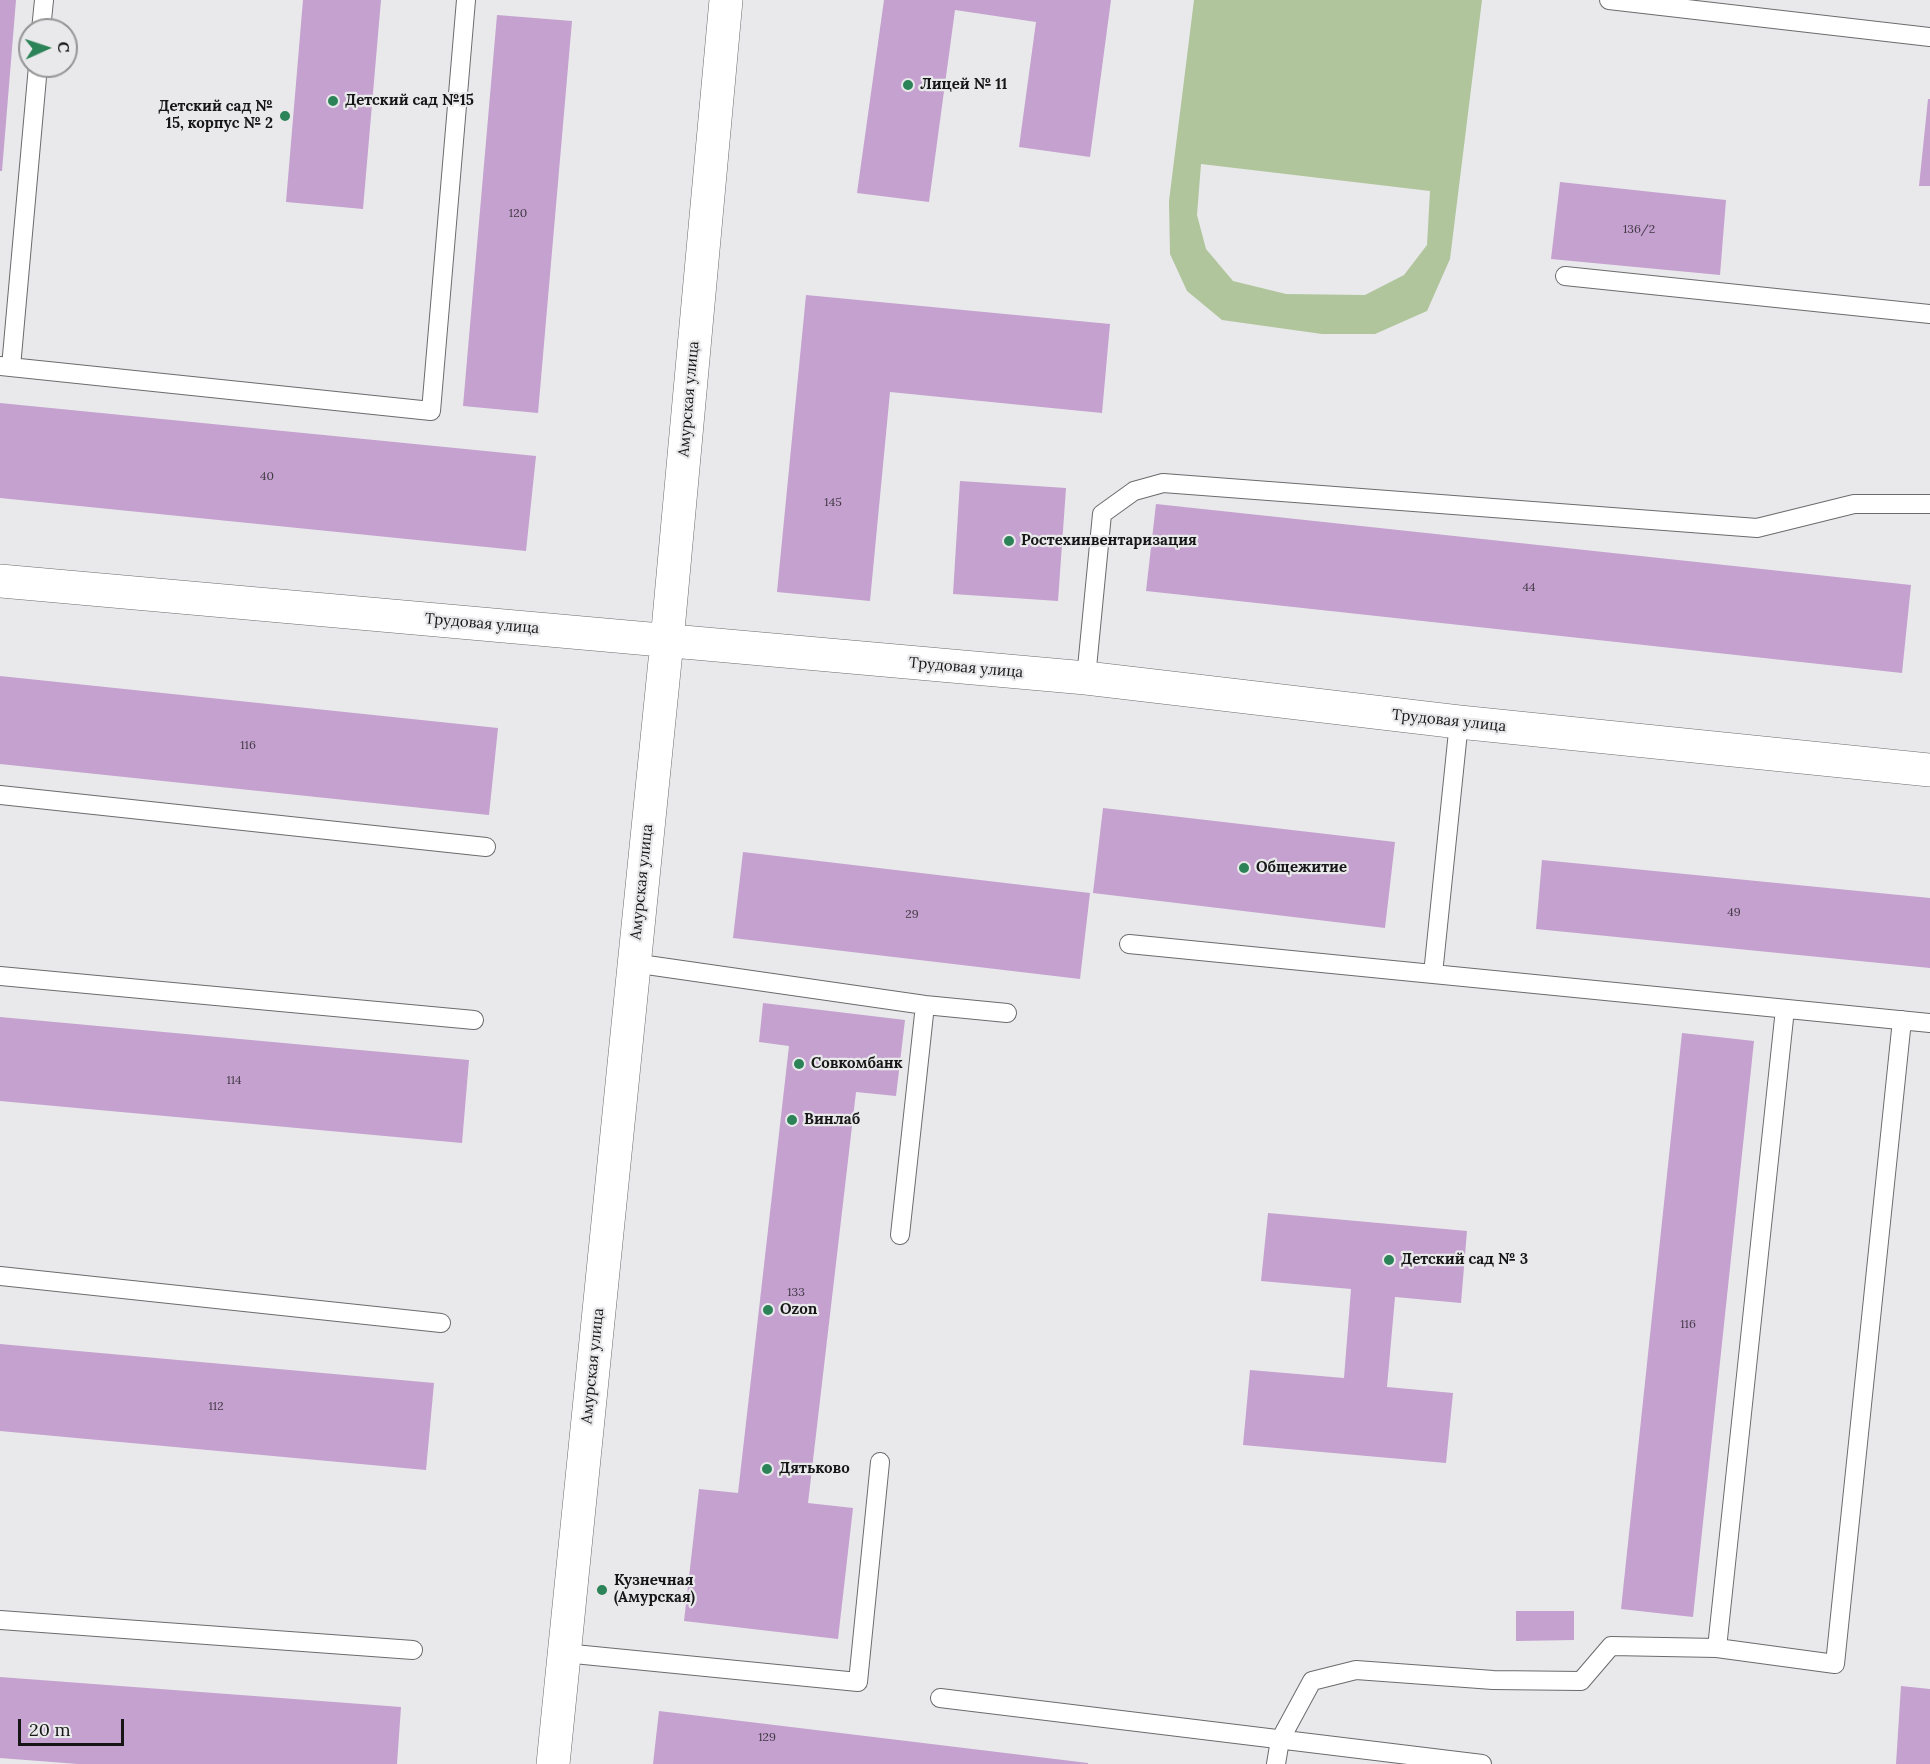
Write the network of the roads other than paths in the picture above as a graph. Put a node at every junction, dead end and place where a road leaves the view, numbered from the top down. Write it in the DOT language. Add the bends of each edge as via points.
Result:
graph roads {
  1 [pos="44,0"];
  2 [pos="466,0"];
  3 [pos="726,0"];
  4 [pos="1609,0"];
  5 [pos="42,18"];
  6 [pos="1930,37"];
  7 [pos="37,78"];
  8 [pos="1565,276"];
  9 [pos="1930,314"];
  10 [pos="6,367"];
  11 [pos="1930,504"];
  12 [pos="0,581"];
  13 [pos="667,641"];
  14 [pos="1086,678"];
  15 [pos="1459,722"];
  16 [pos="1930,770"];
  17 [pos="0,795"];
  18 [pos="486,847"];
  19 [pos="1129,944"];
  20 [pos="633,963"];
  21 [pos="1433,974"];
  22 [pos="0,976"];
  23 [pos="925,1005"];
  24 [pos="1785,1009"];
  25 [pos="1007,1013"];
  26 [pos="474,1020"];
  27 [pos="1902,1020"];
  28 [pos="1930,1023"];
  29 [pos="900,1234"];
  30 [pos="0,1276"];
  31 [pos="441,1323"];
  32 [pos="880,1462"];
  33 [pos="0,1620"];
  34 [pos="1718,1648"];
  35 [pos="413,1650"];
  36 [pos="564,1653"];
  37 [pos="940,1698"];
  38 [pos="1280,1740"];
  39 [pos="553,1764"];
  40 [pos="1276,1764"];
  41 [pos="1482,1764"];
  1 -- 5 [label="lane"];
  2 -- 10 [label="lane" via="431,411"];
  3 -- 13 [label="street, Амурская улица"];
  4 -- 6 [label="lane"];
  7 -- 10 [label="lane"];
  8 -- 9 [label="lane"];
  11 -- 14 [label="lane" via="1854,504 1757,528 1163,483 1134,491 1102,514"];
  12 -- 13 [label="street, Трудовая улица"];
  13 -- 14 [label="street, Трудовая улица"];
  13 -- 20 [label="street, Амурская улица"];
  14 -- 15 [label="street, Трудовая улица"];
  15 -- 16 [label="street, Трудовая улица"];
  15 -- 21 [label="lane"];
  17 -- 18 [label="lane"];
  19 -- 21 [label="lane"];
  20 -- 23 [label="lane"];
  20 -- 36 [label="street, Амурская улица"];
  21 -- 24 [label="lane"];
  22 -- 26 [label="lane"];
  23 -- 25 [label="lane"];
  23 -- 29 [label="lane"];
  24 -- 27 [label="lane"];
  24 -- 34 [label="lane"];
  27 -- 28 [label="lane"];
  27 -- 34 [label="lane" via="1835,1664"];
  30 -- 31 [label="lane"];
  32 -- 36 [label="lane" via="858,1682"];
  33 -- 35 [label="lane"];
  34 -- 38 [label="lane" via="1611,1646 1581,1681 1493,1680 1356,1670 1312,1682"];
  36 -- 39 [label="street, Амурская улица"];
  37 -- 38 [label="lane"];
  38 -- 40 [label="lane"];
  38 -- 41 [label="lane"];
}
